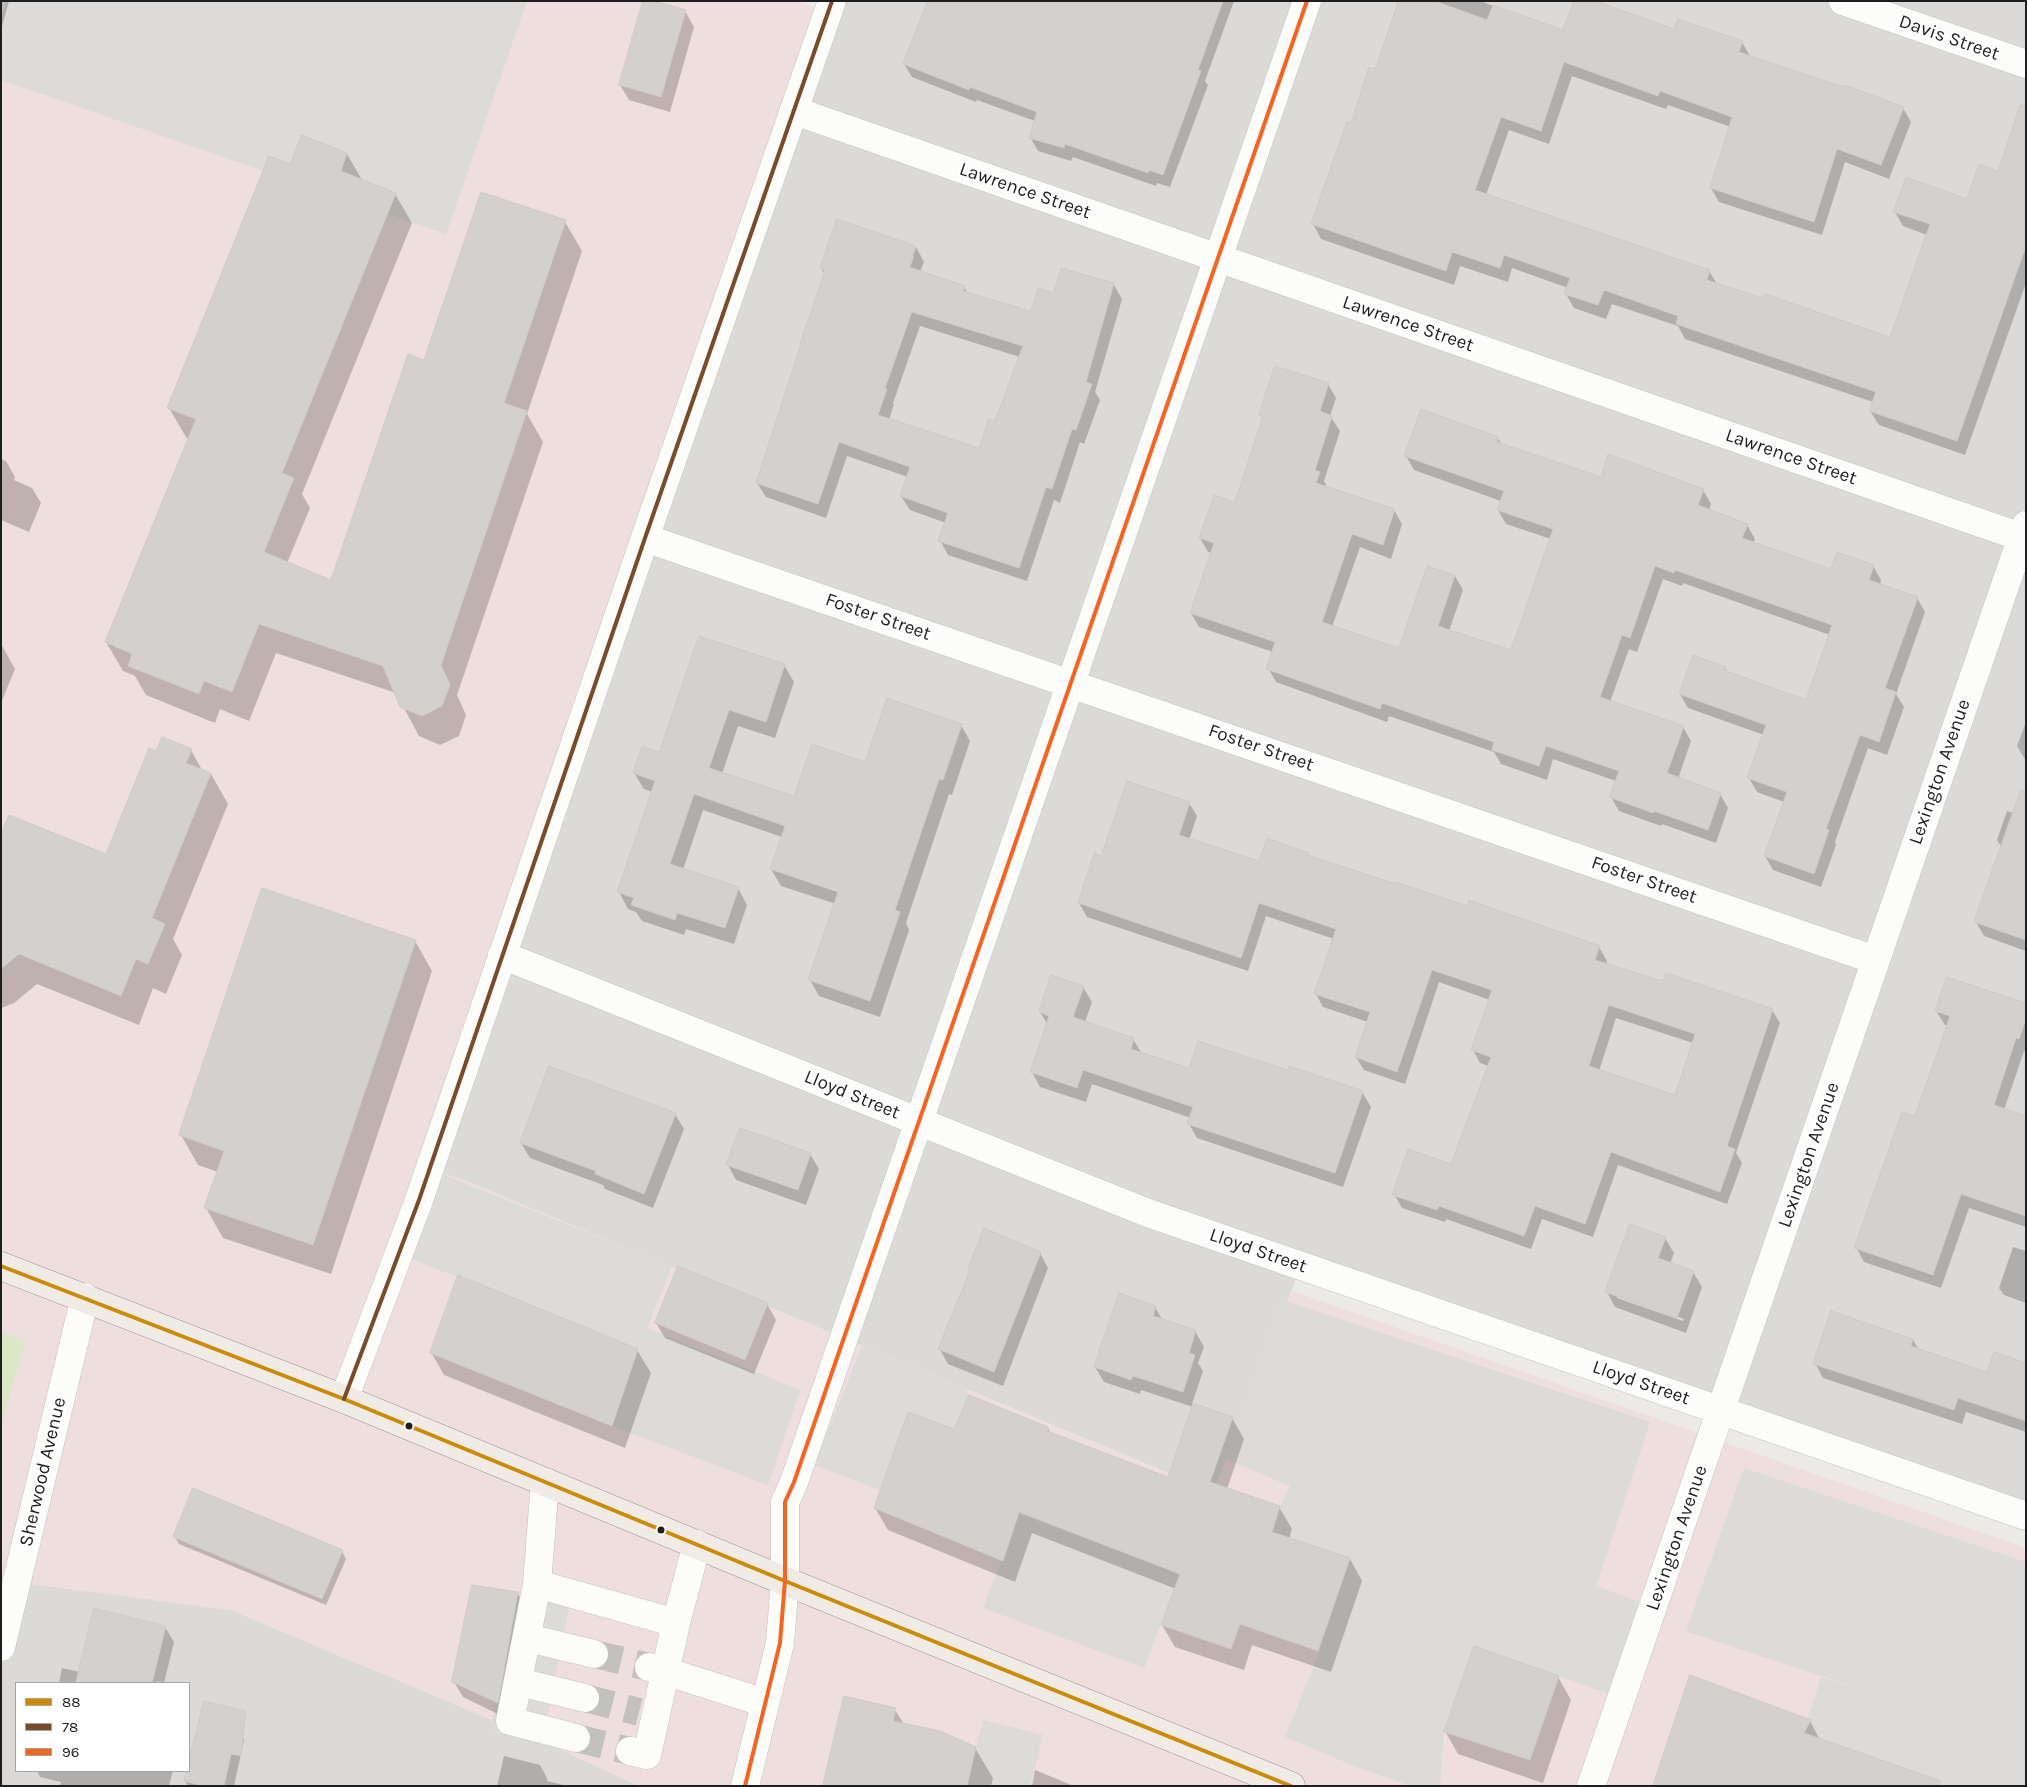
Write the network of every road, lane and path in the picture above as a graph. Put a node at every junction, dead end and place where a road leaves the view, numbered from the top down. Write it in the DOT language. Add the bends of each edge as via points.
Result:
graph roads {
  1 [pos="832,1"];
  2 [pos="1307,1"];
  3 [pos="1843,1"];
  4 [pos="2026,64"];
  5 [pos="794,111"];
  6 [pos="1218,258"];
  7 [pos="2024,531"];
  8 [pos="645,538"];
  9 [pos="1070,682"];
  10 [pos="502,955"];
  11 [pos="1875,960"];
  12 [pos="920,1122"];
  13 [pos="1,1266"];
  14 [pos="85,1297"];
  15 [pos="344,1399"];
  16 [pos="1721,1411"];
  17 [pos="545,1482"];
  18 [pos="2026,1516"];
  19 [pos="697,1544"];
  20 [pos="785,1581"];
  21 [pos="537,1584"];
  22 [pos="676,1623"];
  23 [pos="528,1638"];
  24 [pos="1,1647"];
  25 [pos="594,1654"];
  26 [pos="657,1669"];
  27 [pos="519,1682"];
  28 [pos="585,1698"];
  29 [pos="765,1703"];
  30 [pos="576,1738"];
  31 [pos="630,1751"];
  32 [pos="745,1786"];
  33 [pos="1291,1786"];
  34 [pos="1591,1786"];
  1 -- 5 [label="street"];
  2 -- 6 [label="street"];
  3 -- 4 [label="street, Davis Street"];
  5 -- 6 [label="street, Lawrence Street"];
  5 -- 8 [label="street"];
  6 -- 7 [label="street, Lawrence Street"];
  6 -- 9 [label="street"];
  7 -- 11 [label="street, Lexington Avenue"];
  8 -- 9 [label="street, Foster Street"];
  8 -- 10 [label="street"];
  9 -- 11 [label="street, Foster Street"];
  9 -- 12 [label="street"];
  10 -- 12 [label="street, Lloyd Street"];
  10 -- 15 [label="street" via="419,1200"];
  11 -- 16 [label="street, Lexington Avenue"];
  12 -- 16 [label="street, Lloyd Street" via="1148,1213"];
  12 -- 20 [label="street" via="785,1502"];
  13 -- 14 [label="main road"];
  14 -- 15 [label="main road"];
  14 -- 24 [label="street, Sherwood Avenue"];
  15 -- 17 [label="main road"];
  16 -- 18 [label="street, Lloyd Street"];
  16 -- 34 [label="street, Lexington Avenue"];
  17 -- 19 [label="main road"];
  17 -- 21 [label="street"];
  19 -- 20 [label="main road"];
  19 -- 22 [label="street"];
  20 -- 29 [label="street" via="780,1643"];
  20 -- 33 [label="main road"];
  21 -- 22 [label="street"];
  21 -- 23 [label="street"];
  22 -- 26 [label="street"];
  23 -- 25 [label="street"];
  23 -- 27 [label="street"];
  26 -- 29 [label="street"];
  26 -- 31 [label="street" via="647,1714 647,1755"];
  27 -- 28 [label="street"];
  27 -- 30 [label="street" via="510,1721"];
  29 -- 32 [label="street"];
}
